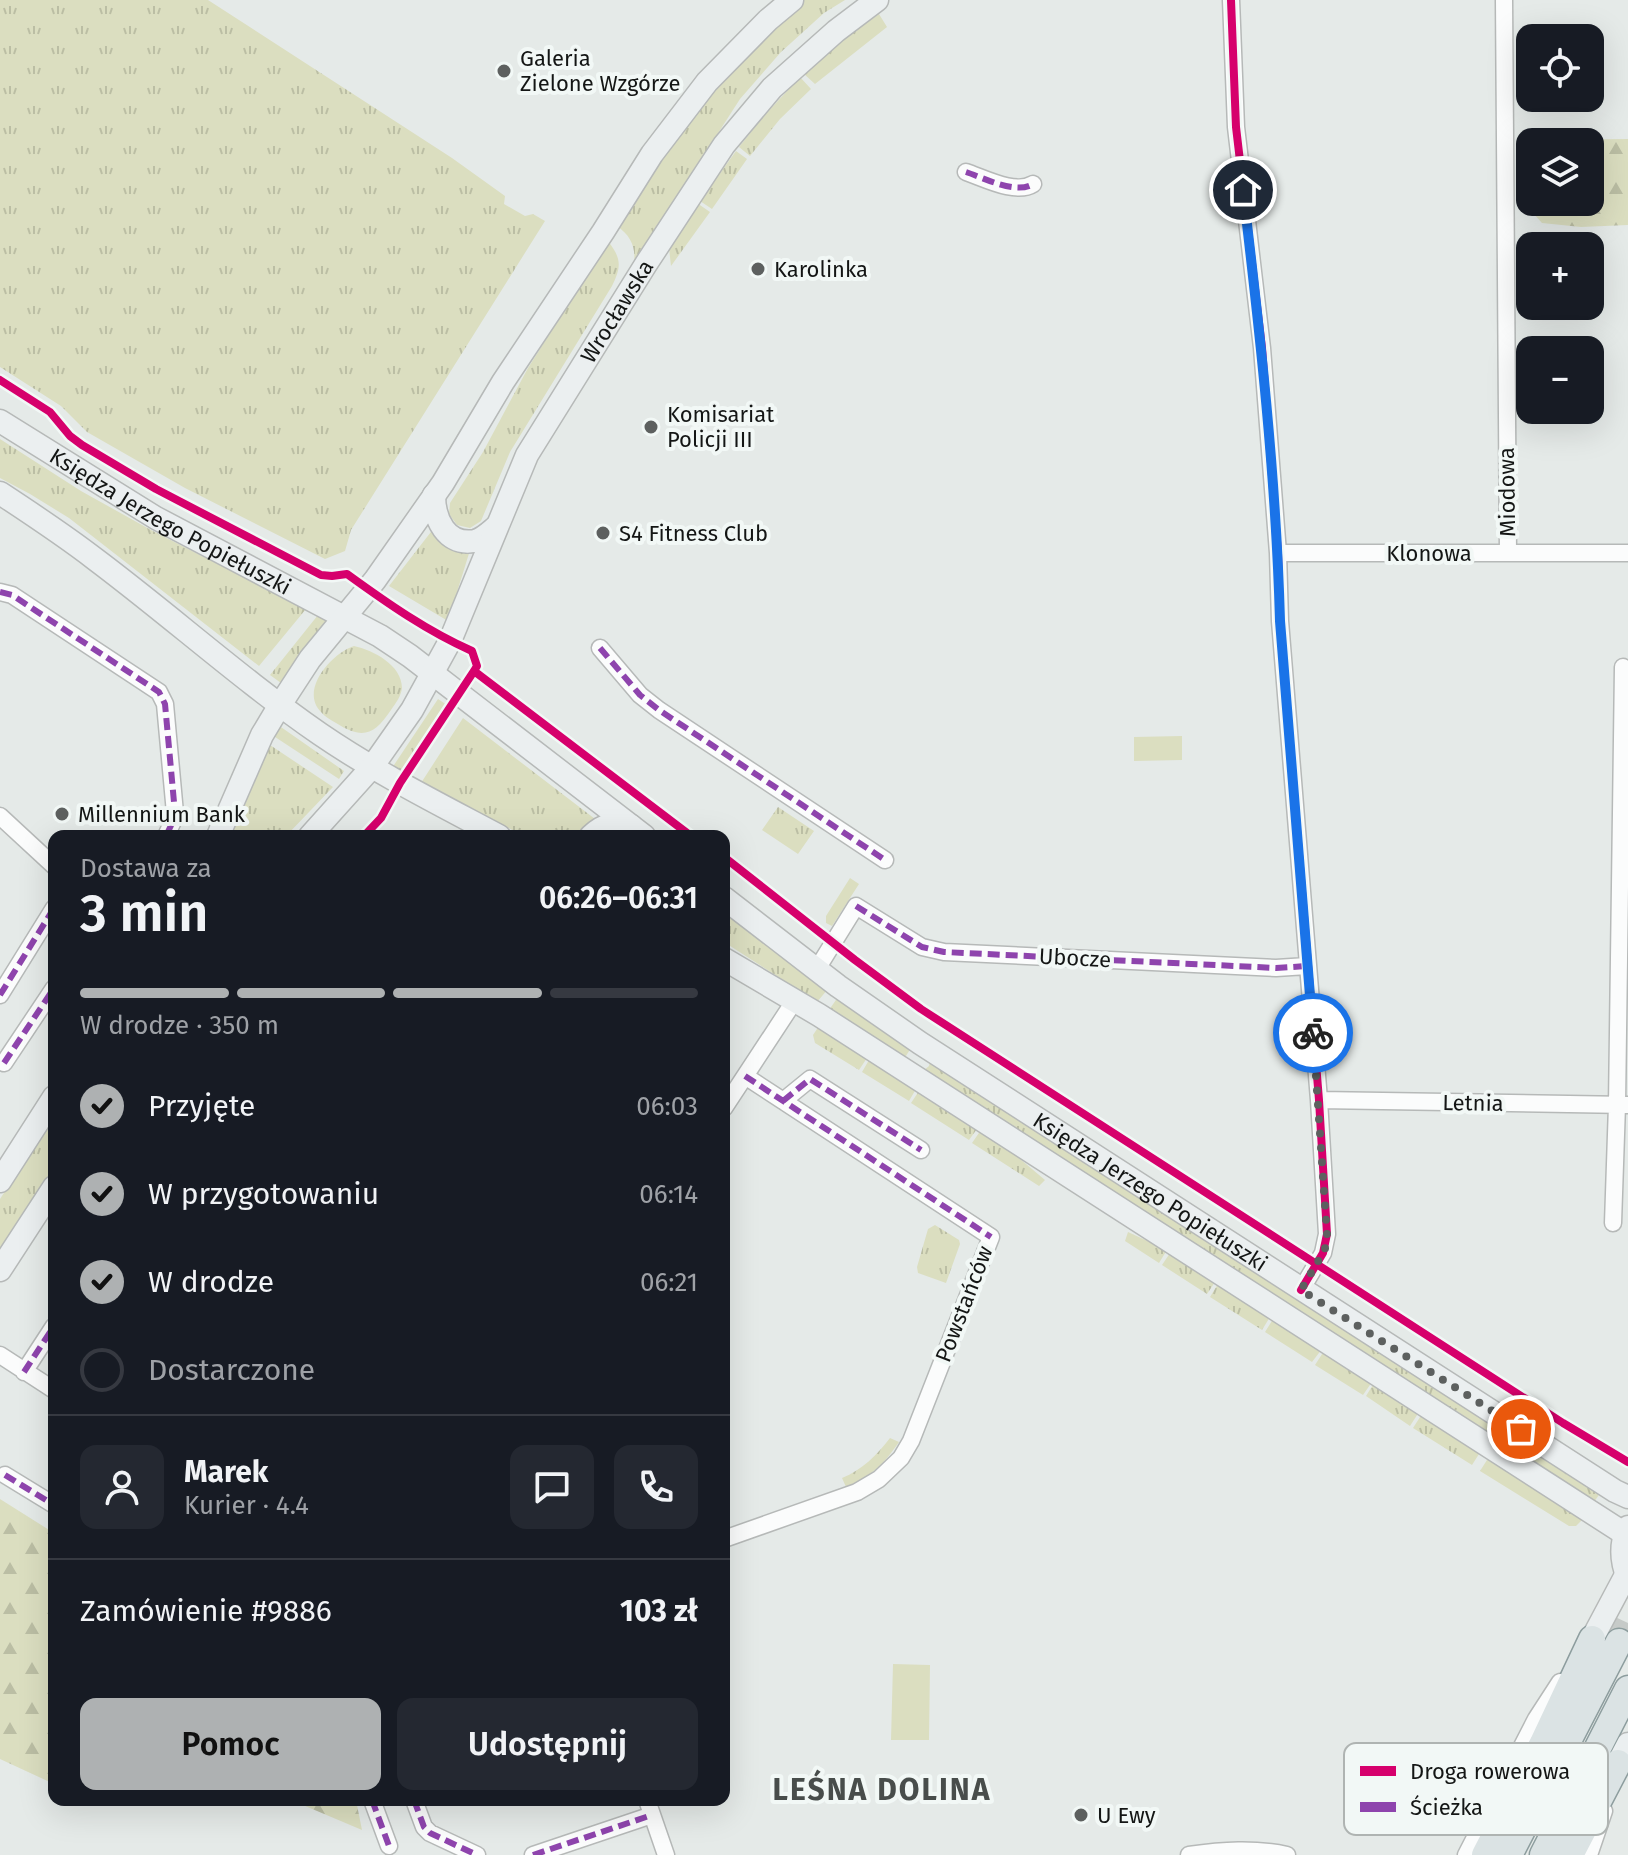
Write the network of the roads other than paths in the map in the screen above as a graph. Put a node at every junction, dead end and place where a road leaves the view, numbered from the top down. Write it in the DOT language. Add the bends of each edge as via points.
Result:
graph roads {
  1 [pos="792,0"];
  2 [pos="877,0"];
  3 [pos="1231,0"];
  4 [pos="1504,0"];
  5 [pos="966,172"];
  6 [pos="1033,184"];
  7 [pos="0,421"];
  8 [pos="0,493"];
  9 [pos="434,495"];
  10 [pos="496,527"];
  11 [pos="1278,553"];
  12 [pos="1508,553"];
  13 [pos="1628,553"];
  14 [pos="0,592"];
  15 [pos="344,618"];
  16 [pos="600,648"];
  17 [pos="1623,667"];
  18 [pos="433,674"];
  19 [pos="280,705"];
  20 [pos="372,767"];
  21 [pos="0,816"];
  22 [pos="169,830"];
  23 [pos="221,830"];
  24 [pos="315,830"];
  25 [pos="488,830"];
  26 [pos="598,830"];
  27 [pos="635,830"];
  28 [pos="636,830"];
  29 [pos="48,860"];
  30 [pos="885,860"];
  31 [pos="730,903"];
  32 [pos="48,921"];
  33 [pos="730,962"];
  34 [pos="1307,966"];
  35 [pos="817,969"];
  36 [pos="0,995"];
  37 [pos="48,997"];
  38 [pos="795,1000"];
  39 [pos="920,1043"];
  40 [pos="1,1067"];
  41 [pos="899,1067"];
  42 [pos="745,1076"];
  43 [pos="730,1099"];
  44 [pos="1319,1100"];
  45 [pos="783,1101"];
  46 [pos="1622,1105"];
  47 [pos="48,1106"];
  48 [pos="921,1150"];
  49 [pos="0,1181"];
  50 [pos="48,1196"];
  51 [pos="1613,1223"];
  52 [pos="0,1270"];
  53 [pos="1301,1290"];
  54 [pos="48,1335"];
  55 [pos="0,1355"];
  56 [pos="24,1372"];
  57 [pos="48,1386"];
  58 [pos="5,1475"];
  59 [pos="1628,1497"];
  60 [pos="48,1501"];
  61 [pos="1626,1531"];
  62 [pos="730,1537"];
  63 [pos="1627,1577"];
  64 [pos="1592,1639"];
  65 [pos="1619,1642"];
  66 [pos="1628,1689"];
  67 [pos="1524,1743"];
  68 [pos="1543,1743"];
  69 [pos="1567,1743"];
  70 [pos="1600,1743"];
  71 [pos="1623,1753"];
  72 [pos="1608,1782"];
  73 [pos="1608,1798"];
  74 [pos="374,1806"];
  75 [pos="416,1806"];
  76 [pos="650,1808"];
  77 [pos="1476,1835"];
  78 [pos="1495,1835"];
  79 [pos="1519,1835"];
  80 [pos="1553,1835"];
  81 [pos="1580,1835"];
  82 [pos="1596,1835"];
  83 [pos="389,1846"];
  84 [pos="477,1855"];
  85 [pos="533,1855"];
  86 [pos="666,1855"];
  87 [pos="1189,1855"];
  88 [pos="1287,1855"];
  89 [pos="1466,1855"];
  90 [pos="1485,1855"];
  91 [pos="1509,1855"];
  92 [pos="1543,1855"];
  93 [pos="1570,1855"];
  94 [pos="1589,1855"];
  1 -- 9 [label="main road" via="728,59 669,130"];
  2 -- 10 [label="main road, Wrocławska" via="772,88 724,145 527,455"];
  3 -- 11 [label="street" via="1236,127 1262,348"];
  4 -- 12 [label="street, Miodowa"];
  5 -- 6 [label="street" via="1017,189"];
  7 -- 15 [label="main road, Księdza Jerzego Popiełuszki" via="156,518"];
  8 -- 19 [label="main road" via="95,559"];
  9 -- 10 [label="main road" via="436,519 453,537 475,541"];
  9 -- 15 [label="main road"];
  10 -- 18 [label="main road, Wrocławska"];
  11 -- 12 [label="street, Klonowa"];
  11 -- 34 [label="street"];
  12 -- 13 [label="street, Klonowa"];
  14 -- 22 [label="street" via="159,692 165,704 175,801"];
  15 -- 18 [label="main road, Księdza Jerzego Popiełuszki"];
  15 -- 19 [label="main road"];
  16 -- 30 [label="street" via="656,707"];
  17 -- 46 [label="street"];
  18 -- 20 [label="main road, Wrocławska"];
  18 -- 28 [label="main road"];
  19 -- 20 [label="main road"];
  19 -- 23 [label="main road"];
  20 -- 24 [label="main road, Wrocławska"];
  20 -- 25 [label="main road"];
  21 -- 29 [label="street"];
  26 -- 27 [label="main road" via="616,822"];
  31 -- 35 [label="main road, Księdza Jerzego Popiełuszki"];
  32 -- 36 [label="street"];
  33 -- 38 [label="main road, Księdza Jerzego Popiełuszki"];
  34 -- 35 [label="street, Ubocze" via="944,952 922,947 856,906"];
  34 -- 44 [label="street"];
  35 -- 39 [label="main road, Księdza Jerzego Popiełuszki"];
  37 -- 40 [label="street"];
  38 -- 41 [label="main road, Księdza Jerzego Popiełuszki"];
  38 -- 42 [label="street"];
  39 -- 41 [label="main road" via="920,1063 911,1069"];
  39 -- 53 [label="main road, Księdza Jerzego Popiełuszki"];
  41 -- 61 [label="main road, Księdza Jerzego Popiełuszki"];
  42 -- 43 [label="street"];
  42 -- 45 [label="street, Powstańców"];
  44 -- 46 [label="street, Letnia"];
  44 -- 53 [label="street" via="1326,1246"];
  45 -- 48 [label="street" via="810,1079"];
  45 -- 62 [label="street, Powstańców" via="991,1237 901,1458 857,1492"];
  46 -- 51 [label="street"];
  47 -- 49 [label="main road"];
  50 -- 52 [label="main road"];
  53 -- 59 [label="main road, Księdza Jerzego Popiełuszki"];
  54 -- 56 [label="street"];
  55 -- 56 [label="street"];
  56 -- 57 [label="street"];
  58 -- 60 [label="street"];
  61 -- 63 [label="main road" via="1622,1548"];
  63 -- 64 [label="main road"];
  64 -- 67 [label="street"];
  64 -- 68 [label="main road"];
  65 -- 69 [label="main road"];
  66 -- 70 [label="main road"];
  71 -- 72 [label="main road"];
  71 -- 73 [label="street"];
  74 -- 83 [label="street"];
  75 -- 84 [label="street" via="430,1833"];
  76 -- 85 [label="street"];
  76 -- 86 [label="street"];
  77 -- 89 [label="street"];
  78 -- 90 [label="main road"];
  79 -- 91 [label="main road"];
  80 -- 92 [label="main road"];
  81 -- 93 [label="main road"];
  82 -- 94 [label="street"];
  87 -- 88 [label="street" via="1224,1850"];
}
